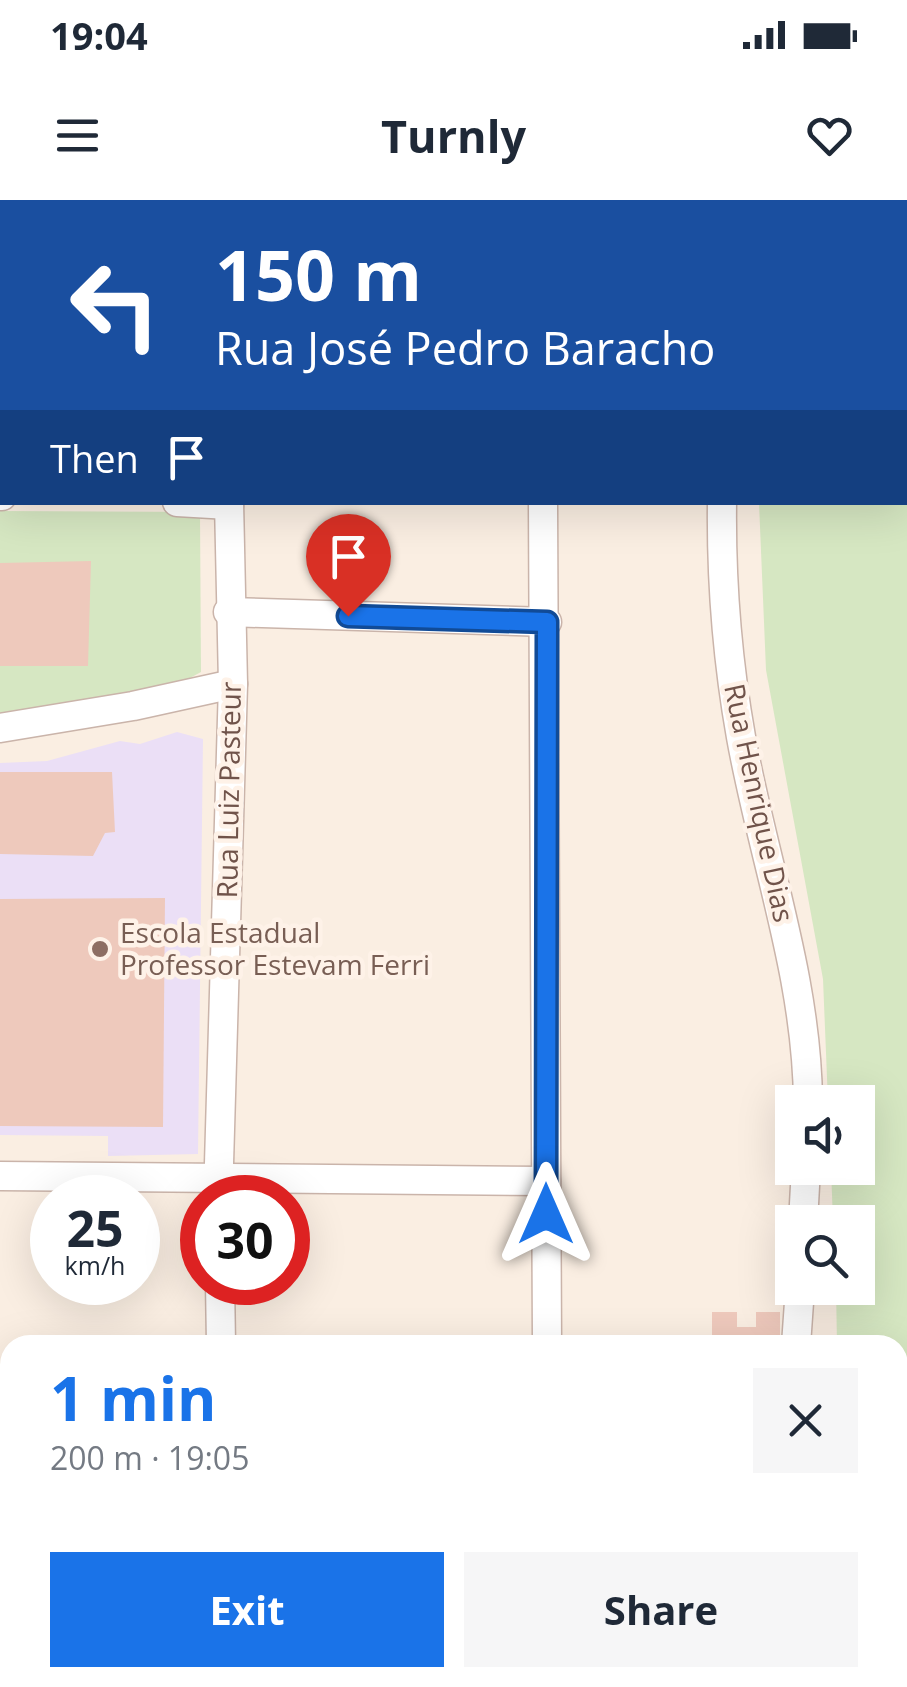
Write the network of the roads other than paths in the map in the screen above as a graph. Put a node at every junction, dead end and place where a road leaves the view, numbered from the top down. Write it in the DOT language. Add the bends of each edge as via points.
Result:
graph roads {
  1 [pos="229,505"];
  2 [pos="543,505"];
  3 [pos="722,505"];
  4 [pos="228,612"];
  5 [pos="547,622"];
  6 [pos="233,684"];
  7 [pos="0,728"];
  8 [pos="808,1085"];
  9 [pos="218,1175"];
  10 [pos="0,1176"];
  11 [pos="546,1181"];
  12 [pos="180,1186"];
  13 [pos="310,1186"];
  14 [pos="220,1305"];
  15 [pos="799,1305"];
  16 [pos="221,1335"];
  17 [pos="547,1335"];
  18 [pos="797,1335"];
  1 -- 4 [label="street, Rua Luiz Pasteur"];
  2 -- 5 [label="street"];
  3 -- 8 [label="street, Rua Henrique Dias" via="721,595 739,721 799,986"];
  4 -- 5 [label="street"];
  4 -- 6 [label="street, Rua Luiz Pasteur"];
  5 -- 11 [label="street"];
  6 -- 7 [label="street"];
  6 -- 9 [label="street, Rua Luiz Pasteur"];
  10 -- 12 [label="street"];
  11 -- 13 [label="street"];
  11 -- 17 [label="street"];
  14 -- 16 [label="street"];
  15 -- 18 [label="street"];
}
